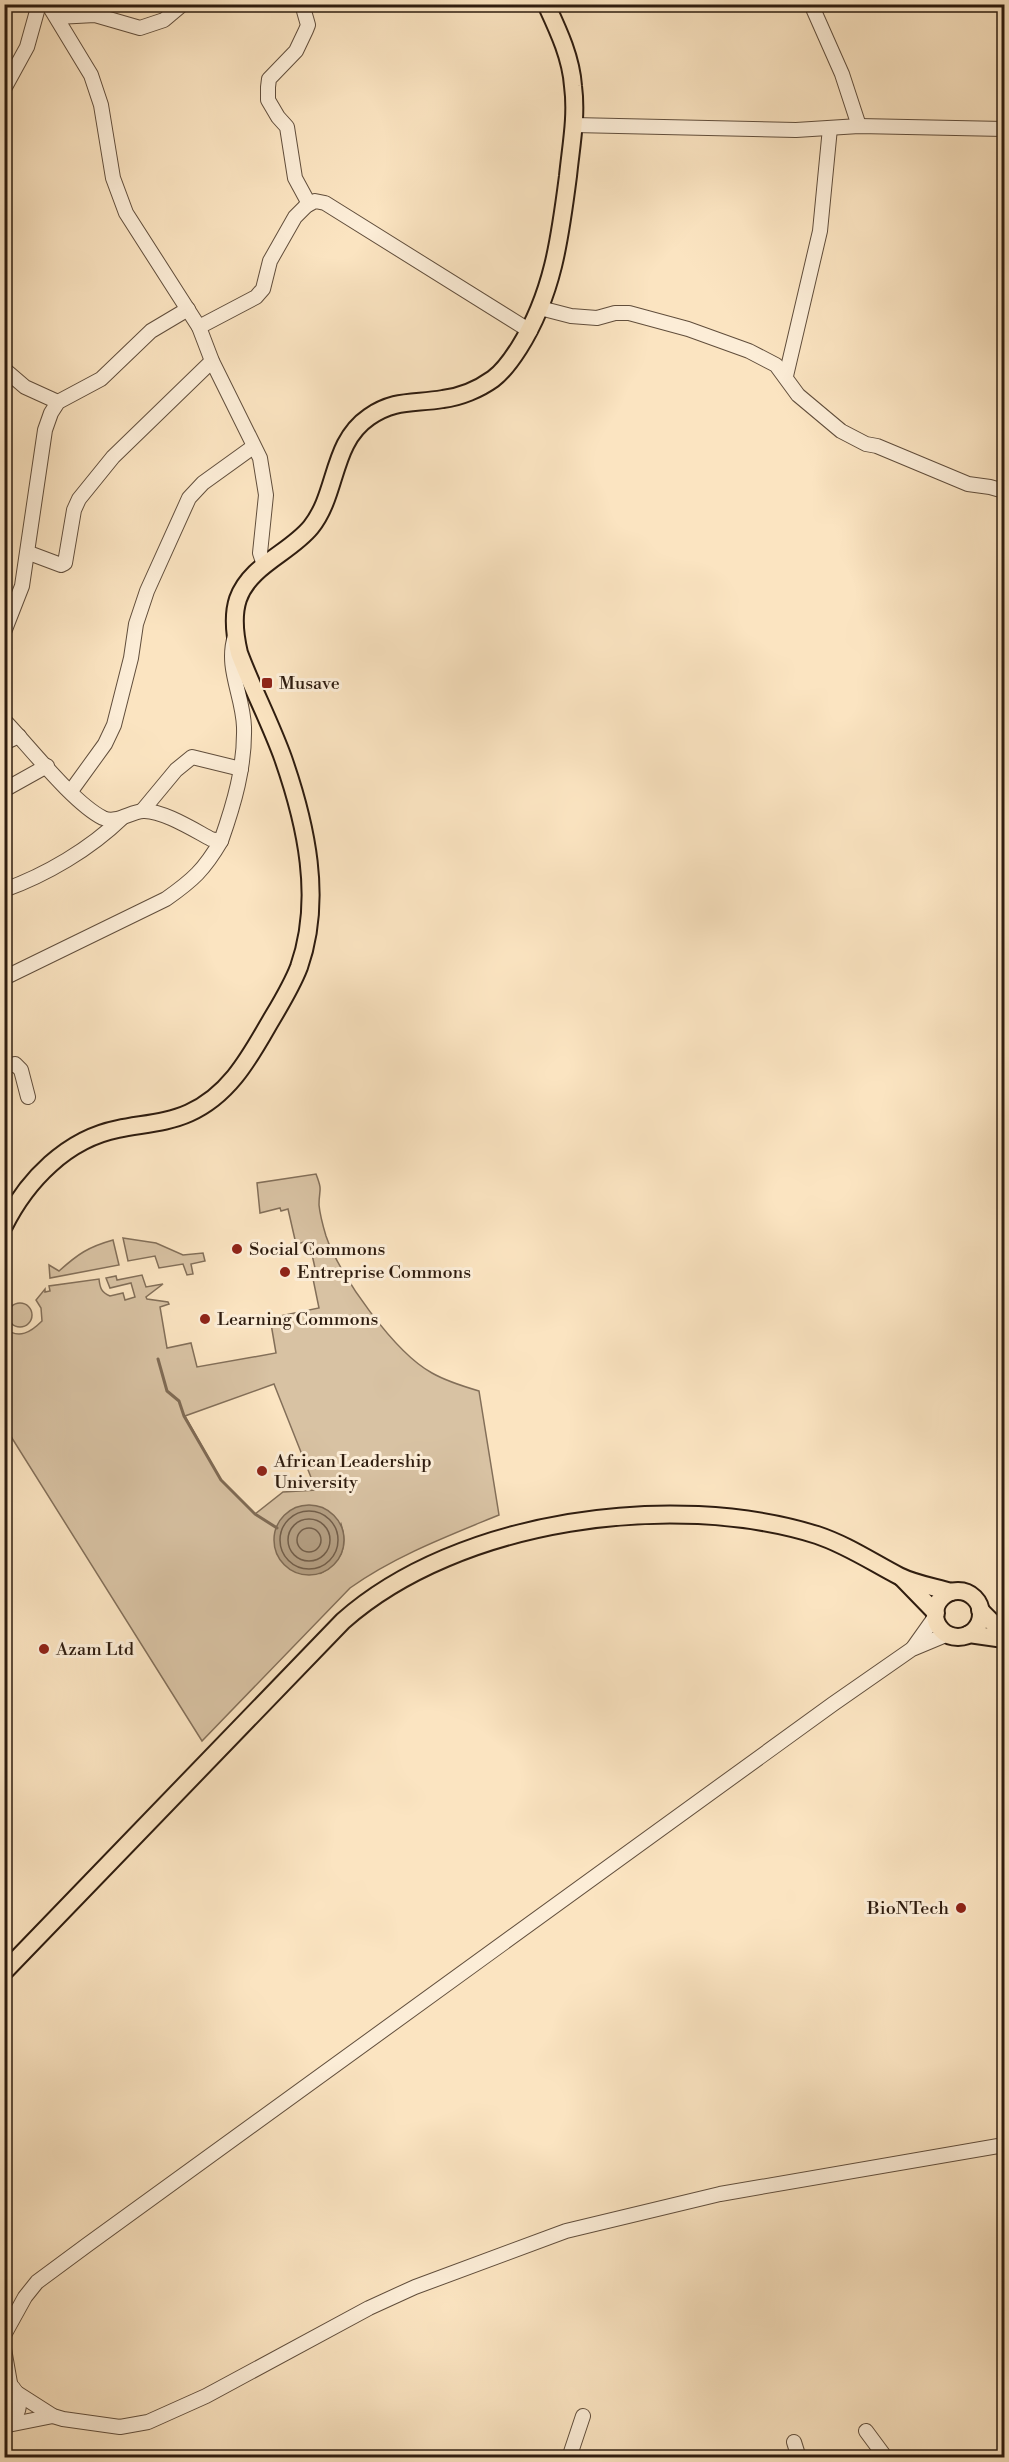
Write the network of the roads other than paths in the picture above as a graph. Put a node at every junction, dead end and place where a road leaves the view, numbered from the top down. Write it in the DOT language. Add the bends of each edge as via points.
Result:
graph roads {
  1 [pos="39,4"];
  2 [pos="48,4"];
  3 [pos="183,4"];
  4 [pos="302,4"];
  5 [pos="546,4"];
  6 [pos="811,4"];
  7 [pos="57,17"];
  8 [pos="4,89"];
  9 [pos="574,125"];
  10 [pos="859,126"];
  11 [pos="830,128"];
  12 [pos="1005,129"];
  13 [pos="306,206"];
  14 [pos="540,308"];
  15 [pos="188,309"];
  16 [pos="199,327"];
  17 [pos="530,331"];
  18 [pos="212,361"];
  19 [pos="4,369"];
  20 [pos="786,376"];
  21 [pos="58,402"];
  22 [pos="254,447"];
  23 [pos="1005,491"];
  24 [pos="29,554"];
  25 [pos="264,565"];
  26 [pos="4,632"];
  27 [pos="235,636"];
  28 [pos="4,720"];
  29 [pos="19,736"];
  30 [pos="4,743"];
  31 [pos="47,766"];
  32 [pos="242,769"];
  33 [pos="4,790"];
  34 [pos="71,792"];
  35 [pos="142,811"];
  36 [pos="124,816"];
  37 [pos="221,841"];
  38 [pos="4,890"];
  39 [pos="4,978"];
  40 [pos="4,1067"];
  41 [pos="28,1097"];
  42 [pos="4,1226"];
  43 [pos="901,1577"];
  44 [pos="951,1593"];
  45 [pos="980,1610"];
  46 [pos="935,1615"];
  47 [pos="948,1634"];
  48 [pos="969,1634"];
  49 [pos="1005,1634"];
  50 [pos="1005,1639"];
  51 [pos="912,1649"];
  52 [pos="4,1972"];
  53 [pos="1005,2145"];
  54 [pos="4,2335"];
  55 [pos="4,2349"];
  56 [pos="11,2385"];
  57 [pos="53,2416"];
  58 [pos="584,2416"];
  59 [pos="6,2426"];
  60 [pos="866,2431"];
  61 [pos="794,2442"];
  62 [pos="569,2457"];
  63 [pos="799,2457"];
  64 [pos="886,2457"];
  1 -- 8 [label="street" via="27,47"];
  2 -- 7 [label="street"];
  3 -- 7 [label="street" via="164,20 140,28 95,15"];
  4 -- 13 [label="street" via="308,25 296,51 269,79 268,100 287,127 295,178 308,202"];
  5 -- 9 [label="main road" via="563,41 573,85"];
  6 -- 10 [label="street" via="842,74"];
  7 -- 15 [label="street" via="91,75 101,105 113,178 126,213"];
  9 -- 11 [label="street"];
  9 -- 14 [label="main road" via="553,272"];
  10 -- 11 [label="street"];
  10 -- 12 [label="street"];
  11 -- 20 [label="street" via="820,231"];
  13 -- 16 [label="street" via="285,233 270,261 263,289 256,297"];
  13 -- 17 [label="street" via="315,201 325,203"];
  14 -- 17 [label="main road"];
  14 -- 20 [label="street" via="597,318 629,313 688,329 768,360"];
  15 -- 16 [label="street"];
  15 -- 21 [label="street" via="151,331 101,379"];
  16 -- 18 [label="street"];
  17 -- 25 [label="main road" via="503,370 481,386 443,399 396,403 369,417 346,443 326,500 311,527"];
  18 -- 22 [label="street"];
  18 -- 24 [label="street" via="114,457 79,499 65,563"];
  19 -- 21 [label="street" via="25,387"];
  20 -- 23 [label="street" via="798,395 841,431 968,484"];
  21 -- 24 [label="street" via="45,430"];
  22 -- 25 [label="street" via="260,458 266,495 260,553"];
  22 -- 34 [label="street" via="203,483 189,498 136,624 114,725"];
  24 -- 26 [label="street" via="22,586"];
  25 -- 27 [label="main road" via="238,600"];
  27 -- 32 [label="street" via="231,668 243,720"];
  27 -- 42 [label="main road" via="282,757 307,851 310,910 298,969 256,1046 228,1087 187,1114 116,1129 62,1154 16,1202"];
  28 -- 29 [label="street"];
  29 -- 30 [label="street"];
  29 -- 31 [label="street"];
  31 -- 33 [label="street"];
  31 -- 34 [label="street"];
  32 -- 35 [label="street" via="192,757"];
  32 -- 37 [label="street"];
  34 -- 36 [label="street" via="103,818"];
  35 -- 36 [label="street"];
  35 -- 37 [label="street" via="156,813"];
  36 -- 38 [label="street" via="105,835 62,862"];
  37 -- 39 [label="street" via="207,865 166,899"];
  40 -- 41 [label="street" via="15,1064 21,1070"];
  43 -- 44 [label="main road"];
  43 -- 46 [label="main road"];
  43 -- 52 [label="main road" via="817,1535 739,1518 681,1514 577,1521 439,1559 375,1594 343,1621"];
  44 -- 45 [label="main road" via="966,1593"];
  44 -- 46 [label="main road" via="939,1602"];
  45 -- 48 [label="main road" via="978,1624"];
  45 -- 49 [label="main road"];
  46 -- 47 [label="main road" via="937,1624"];
  46 -- 51 [label="street"];
  47 -- 48 [label="main road"];
  47 -- 51 [label="street"];
  48 -- 50 [label="main road"];
  51 -- 54 [label="street" via="38,2282 25,2296"];
  53 -- 57 [label="street" via="720,2194 566,2231 369,2308 206,2396 148,2422 120,2427"];
  55 -- 56 [label="street"];
  56 -- 57 [label="street"];
  56 -- 59 [label="street" via="19,2411"];
  57 -- 59 [label="street"];
  58 -- 62 [label="street"];
  60 -- 64 [label="street"];
  61 -- 63 [label="street"];
}
